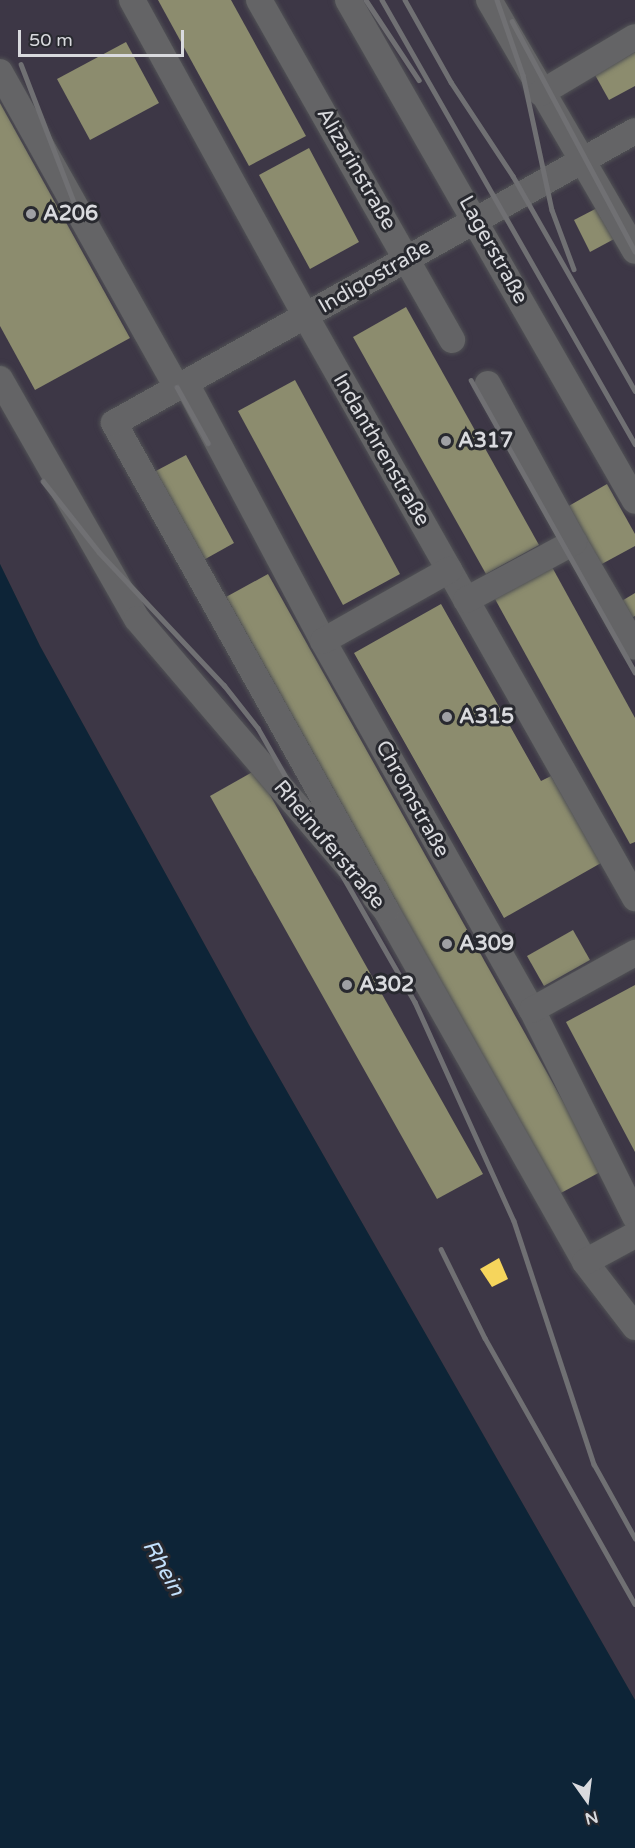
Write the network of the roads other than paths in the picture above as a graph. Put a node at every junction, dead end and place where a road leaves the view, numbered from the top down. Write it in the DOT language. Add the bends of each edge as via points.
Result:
graph roads {
  1 [pos="132,0"];
  2 [pos="260,0"];
  3 [pos="348,0"];
  4 [pos="489,0"];
  5 [pos="635,37"];
  6 [pos="0,72"];
  7 [pos="541,93"];
  8 [pos="635,131"];
  9 [pos="582,162"];
  10 [pos="475,220"];
  11 [pos="635,251"];
  12 [pos="407,258"];
  13 [pos="306,316"];
  14 [pos="452,339"];
  15 [pos="0,379"];
  16 [pos="488,384"];
  17 [pos="182,385"];
  18 [pos="635,501"];
  19 [pos="574,542"];
  20 [pos="449,570"];
  21 [pos="466,600"];
  22 [pos="323,640"];
  23 [pos="635,647"];
  24 [pos="626,863"];
  25 [pos="635,897"];
  26 [pos="386,910"];
  27 [pos="635,952"];
  28 [pos="532,1010"];
  29 [pos="635,1217"];
  30 [pos="635,1235"];
  31 [pos="585,1262"];
  32 [pos="635,1327"];
  1 -- 13 [label="street, Indanthrenstraße"];
  2 -- 12 [label="street, Alizarinstraße"];
  3 -- 10 [label="street, Lagerstraße"];
  4 -- 7 [label="street"];
  5 -- 7 [label="street"];
  6 -- 17 [label="street, Chromstraße"];
  7 -- 9 [label="street"];
  8 -- 9 [label="street, Indigostraße"];
  9 -- 10 [label="street, Indigostraße"];
  9 -- 11 [label="street"];
  10 -- 12 [label="street, Indigostraße"];
  10 -- 18 [label="street, Lagerstraße"];
  12 -- 13 [label="street, Indigostraße"];
  12 -- 14 [label="street, Alizarinstraße"];
  13 -- 17 [label="street, Indigostraße"];
  13 -- 20 [label="street, Indanthrenstraße"];
  15 -- 26 [label="street, Rheinuferstraße" via="137,620"];
  16 -- 19 [label="street"];
  17 -- 22 [label="street, Chromstraße"];
  17 -- 26 [label="street, Indigostraße" via="114,423"];
  19 -- 21 [label="street"];
  19 -- 23 [label="street"];
  20 -- 21 [label="street, Indanthrenstraße"];
  20 -- 22 [label="street"];
  21 -- 24 [label="street, Indanthrenstraße"];
  22 -- 28 [label="street, Chromstraße"];
  24 -- 25 [label="street, Indanthrenstraße"];
  26 -- 31 [label="street, Rheinuferstraße"];
  27 -- 28 [label="street"];
  28 -- 29 [label="street, Chromstraße"];
  30 -- 31 [label="street"];
  31 -- 32 [label="street, Rheinuferstraße"];
}
